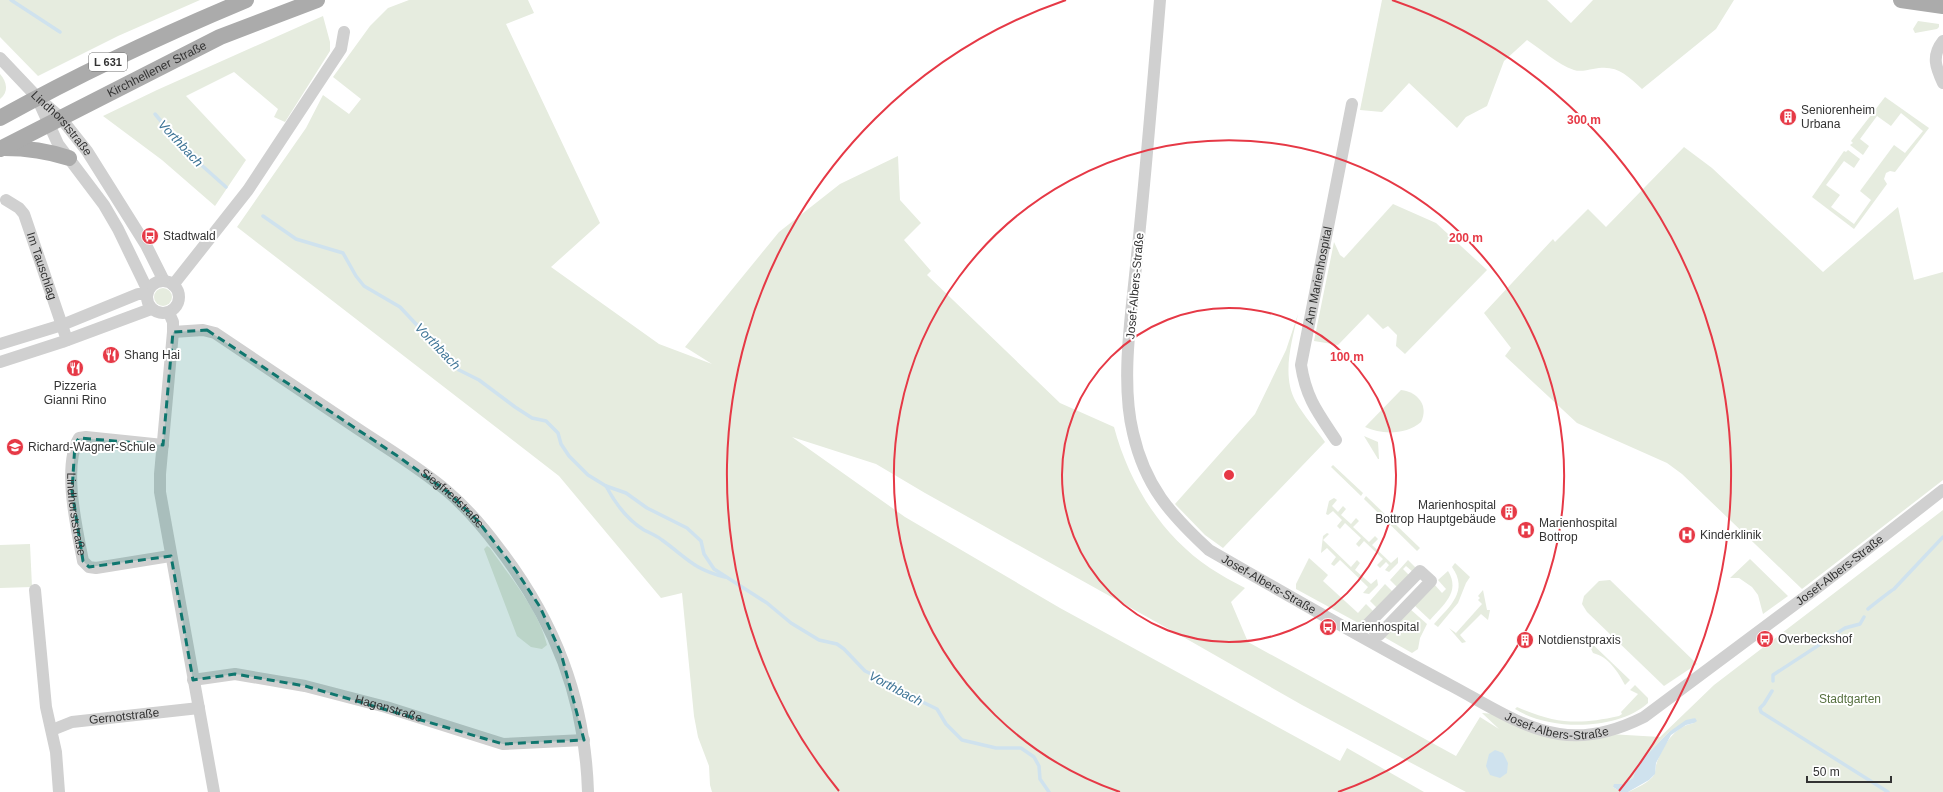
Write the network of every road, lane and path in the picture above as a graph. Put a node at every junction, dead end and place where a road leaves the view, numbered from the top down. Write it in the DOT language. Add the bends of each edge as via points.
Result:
graph roads {
  1 [pos="246,0"];
  2 [pos="317,0"];
  3 [pos="1160,0"];
  4 [pos="1901,0"];
  5 [pos="1943,6"];
  6 [pos="344,32"];
  7 [pos="1943,41"];
  8 [pos="0,58"];
  9 [pos="1943,83"];
  10 [pos="37,97"];
  11 [pos="1352,104"];
  12 [pos="0,118"];
  13 [pos="54,120"];
  14 [pos="1,148"];
  15 [pos="69,158"];
  16 [pos="6,200"];
  17 [pos="168,283"];
  18 [pos="147,293"];
  19 [pos="152,309"];
  20 [pos="169,312"];
  21 [pos="62,325"];
  22 [pos="173,332"];
  23 [pos="67,340"];
  24 [pos="0,344"];
  25 [pos="0,362"];
  26 [pos="1336,440"];
  27 [pos="163,445"];
  28 [pos="1943,490"];
  29 [pos="170,556"];
  30 [pos="35,590"];
  31 [pos="1368,624"];
  32 [pos="193,680"];
  33 [pos="198,708"];
  34 [pos="52,730"];
  35 [pos="584,740"];
  36 [pos="59,792"];
  37 [pos="214,792"];
  38 [pos="588,792"];
  1 -- 10 [label="main road, Kirchhellener Straße / L 631" via="180,28"];
  2 -- 13 [label="main road, Kirchhellener Straße / L 631" via="220,37"];
  3 -- 28 [label="street, Josef-Albers-Straße" via="1129,343 1127,401 1142,465 1158,495 1179,523 1209,550 1514,719 1547,731 1582,735 1623,727 1644,717"];
  4 -- 5 [label="main road"];
  6 -- 17 [label="street" via="341,49 248,190"];
  7 -- 9 [label="street" via="1936,53 1935,67"];
  8 -- 10 [label="street, Lindhorststraße"];
  10 -- 12 [label="main road, Kirchhellener Straße / L 631"];
  10 -- 13 [label="street, Lindhorststraße"];
  11 -- 26 [label="street, Am Marienhospital" via="1301,365 1311,402"];
  13 -- 14 [label="main road, Kirchhellener Straße / L 631"];
  13 -- 15 [label="street, Lindhorststraße" via="58,144"];
  13 -- 17 [label="street, Lindhorststraße" via="87,151"];
  14 -- 15 [label="main road" via="47,152"];
  15 -- 18 [label="street, Lindhorststraße" via="104,205 122,237"];
  16 -- 21 [label="street, Im Tauschlag" via="24,214"];
  17 -- 18 [label="street" via="155,283"];
  17 -- 20 [label="street" via="178,290 179,300 175,309"];
  18 -- 19 [label="street" via="147,302"];
  18 -- 21 [label="street" via="138,294"];
  19 -- 20 [label="street" via="160,314"];
  19 -- 23 [label="street"];
  20 -- 22 [label="street"];
  21 -- 23 [label="street, Im Tauschlag"];
  21 -- 24 [label="street"];
  22 -- 27 [label="street"];
  22 -- 35 [label="street, Siegfriedstraße" via="203,330 215,333 396,454 448,492 478,521 540,607 561,654 573,690"];
  23 -- 25 [label="street"];
  27 -- 29 [label="street" via="160,492"];
  27 -- 29 [label="street, Lindhorststraße" via="86,436 79,438 75,444 72,491 83,561 89,567"];
  29 -- 32 [label="street"];
  30 -- 34 [label="street" via="46,707"];
  31 -- 31 [label="street" via="1420,571 1431,581 1379,635"];
  32 -- 33 [label="street"];
  32 -- 35 [label="street, Hagenstraße" via="234,674 305,686 379,705 503,744"];
  33 -- 34 [label="street, Gernotstraße" via="72,722"];
  33 -- 37 [label="street"];
  34 -- 36 [label="street"];
  35 -- 38 [label="street, Siegfriedstraße"];
}
